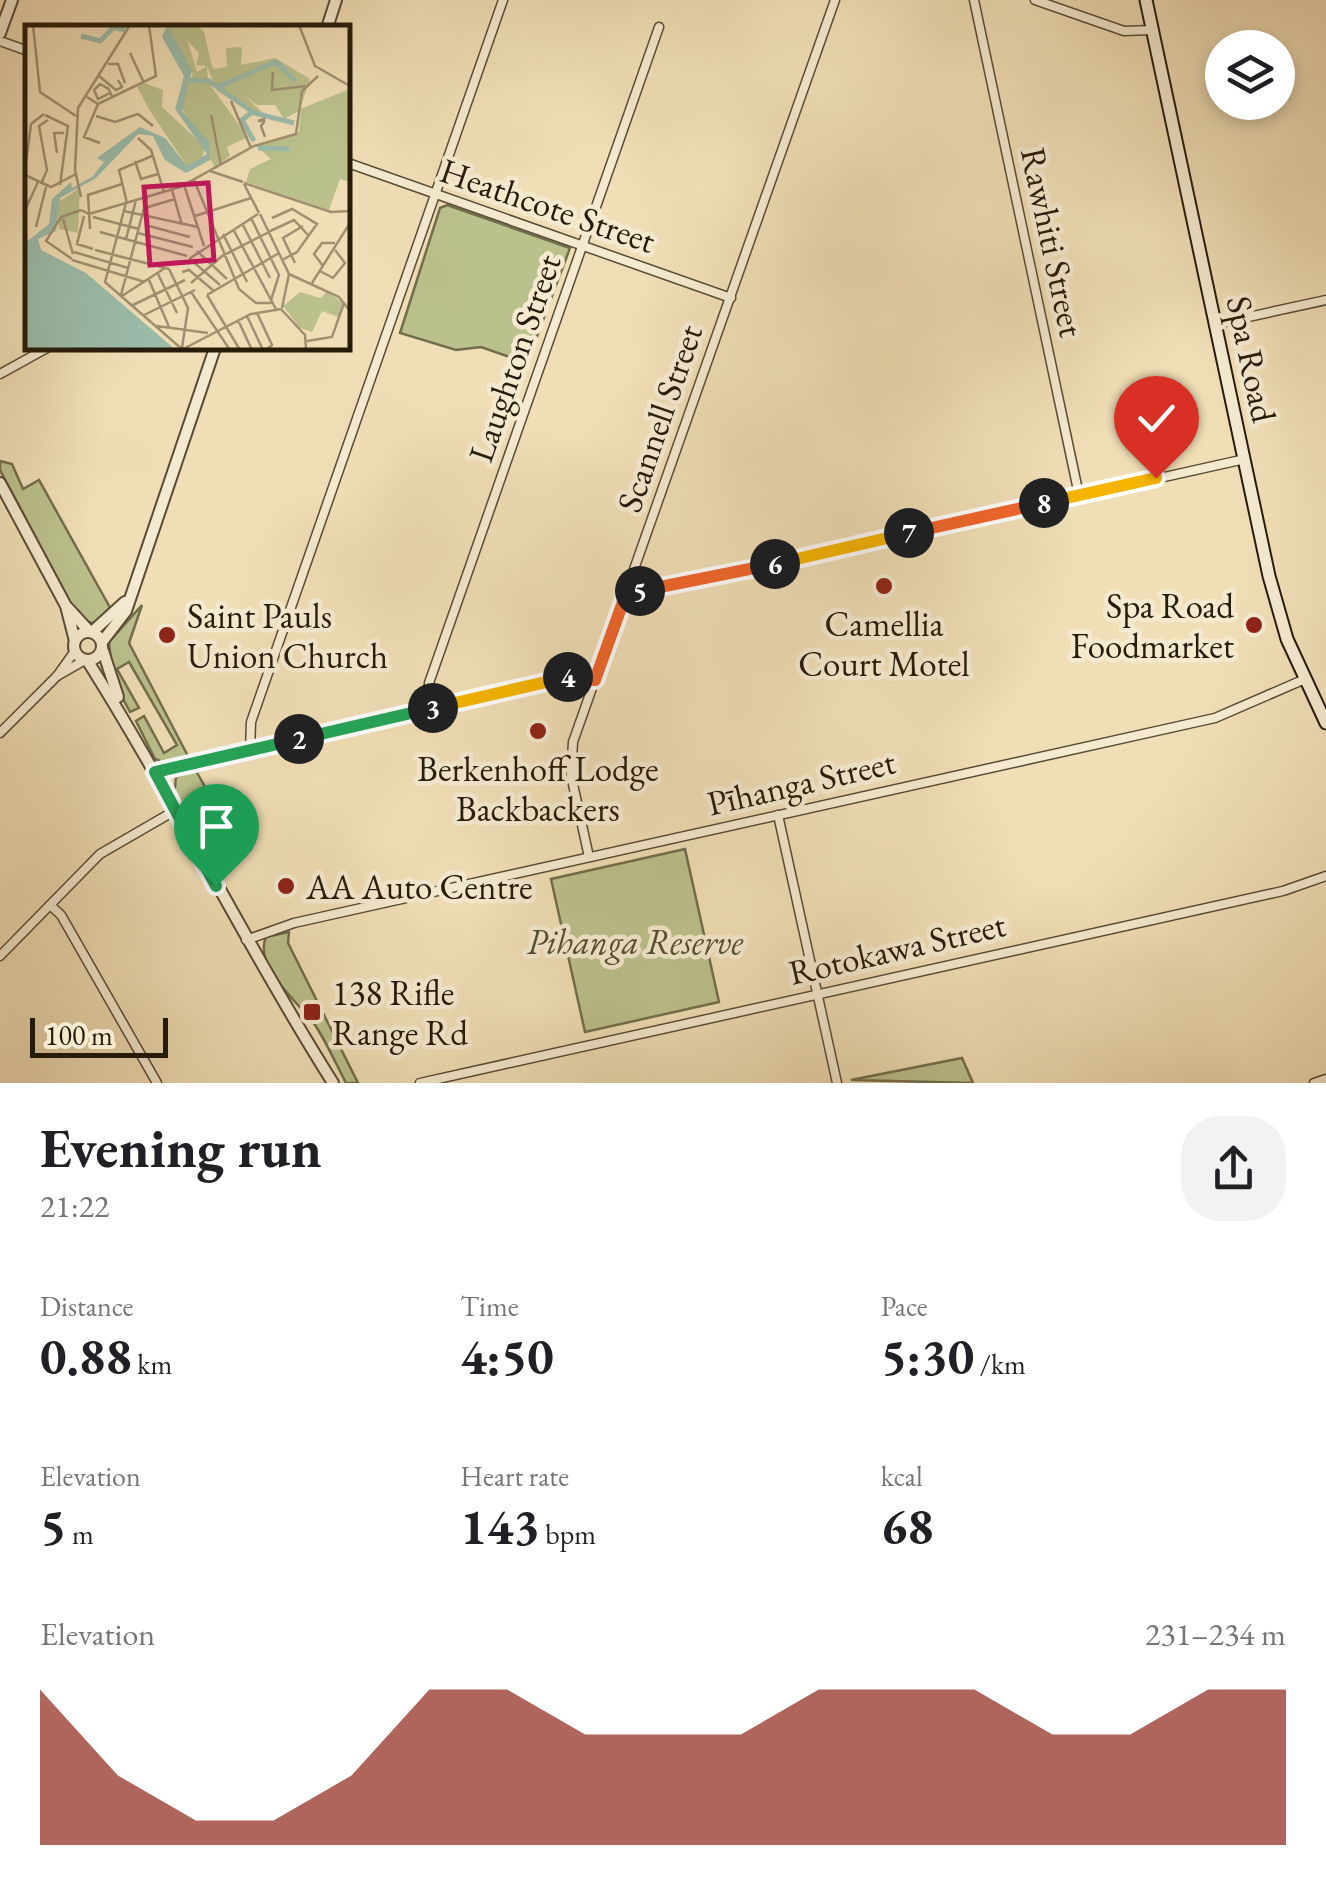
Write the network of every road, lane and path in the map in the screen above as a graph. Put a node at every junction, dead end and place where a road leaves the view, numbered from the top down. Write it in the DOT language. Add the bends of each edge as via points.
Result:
graph roads {
  1 [pos="12,0"];
  2 [pos="336,0"];
  3 [pos="503,0"];
  4 [pos="835,0"];
  5 [pos="974,0"];
  6 [pos="1034,0"];
  7 [pos="1146,0"];
  8 [pos="328,25"];
  9 [pos="658,27"];
  10 [pos="1153,30"];
  11 [pos="0,33"];
  12 [pos="0,42"];
  13 [pos="25,50"];
  14 [pos="350,164"];
  15 [pos="435,194"];
  16 [pos="582,246"];
  17 [pos="730,298"];
  18 [pos="1326,300"];
  19 [pos="1216,324"];
  20 [pos="42,350"];
  21 [pos="214,350"];
  22 [pos="0,374"];
  23 [pos="1245,459"];
  24 [pos="0,483"];
  25 [pos="1079,495"];
  26 [pos="628,588"];
  27 [pos="129,598"];
  28 [pos="66,606"];
  29 [pos="91,632"];
  30 [pos="75,646"];
  31 [pos="102,646"];
  32 [pos="86,660"];
  33 [pos="57,676"];
  34 [pos="1305,679"];
  35 [pos="595,680"];
  36 [pos="428,709"];
  37 [pos="121,710"];
  38 [pos="1326,723"];
  39 [pos="0,733"];
  40 [pos="250,750"];
  41 [pos="155,772"];
  42 [pos="176,810"];
  43 [pos="778,815"];
  44 [pos="589,858"];
  45 [pos="1326,876"];
  46 [pos="50,904"];
  47 [pos="246,940"];
  48 [pos="0,956"];
  49 [pos="818,994"];
  50 [pos="1326,1080"];
  51 [pos="157,1083"];
  52 [pos="333,1083"];
  53 [pos="420,1083"];
  54 [pos="837,1083"];
  55 [pos="1314,1083"];
  1 -- 11 [label="street"];
  2 -- 8 [label="street"];
  3 -- 15 [label="street"];
  4 -- 17 [label="street, Scannell Street"];
  5 -- 25 [label="street, Rawhiti Street"];
  6 -- 10 [label="street" via="1124,32"];
  7 -- 10 [label="main road, Spa Road"];
  9 -- 16 [label="street, Laughton Street"];
  10 -- 19 [label="main road, Spa Road"];
  12 -- 13 [label="street"];
  14 -- 15 [label="street, Heathcote Street"];
  15 -- 16 [label="street, Heathcote Street"];
  15 -- 40 [label="street" via="251,722"];
  16 -- 17 [label="street, Heathcote Street"];
  16 -- 36 [label="street, Laughton Street" via="428,682"];
  17 -- 26 [label="street, Scannell Street"];
  18 -- 19 [label="street"];
  19 -- 23 [label="main road, Spa Road"];
  20 -- 22 [label="street"];
  21 -- 27 [label="street"];
  23 -- 25 [label="street"];
  23 -- 34 [label="main road, Spa Road" via="1278,610"];
  24 -- 28 [label="street"];
  25 -- 26 [label="street" via="656,590"];
  26 -- 35 [label="street, Scannell Street"];
  27 -- 29 [label="street"];
  27 -- 31 [label="street"];
  28 -- 29 [label="street"];
  28 -- 30 [label="street"];
  29 -- 30 [label="street"];
  29 -- 31 [label="street"];
  30 -- 32 [label="street"];
  30 -- 33 [label="street"];
  31 -- 32 [label="street"];
  31 -- 37 [label="street"];
  32 -- 33 [label="street"];
  32 -- 37 [label="street"];
  33 -- 39 [label="street"];
  34 -- 38 [label="main road, Spa Road"];
  34 -- 43 [label="street, Pīhanga Street" via="1214,718"];
  35 -- 36 [label="street" via="569,677"];
  35 -- 44 [label="street, Scannell Street" via="570,757"];
  36 -- 40 [label="street"];
  37 -- 41 [label="street"];
  40 -- 41 [label="street"];
  41 -- 42 [label="street"];
  42 -- 46 [label="street" via="116,842"];
  42 -- 47 [label="street"];
  43 -- 44 [label="street, Pīhanga Street"];
  43 -- 49 [label="street"];
  44 -- 47 [label="street, Pīhanga Street" via="294,923"];
  45 -- 49 [label="street, Rotokawa Street"];
  46 -- 48 [label="street"];
  46 -- 51 [label="street"];
  47 -- 52 [label="street"];
  49 -- 53 [label="street, Rotokawa Street"];
  49 -- 54 [label="street"];
  50 -- 55 [label="street"];
}
